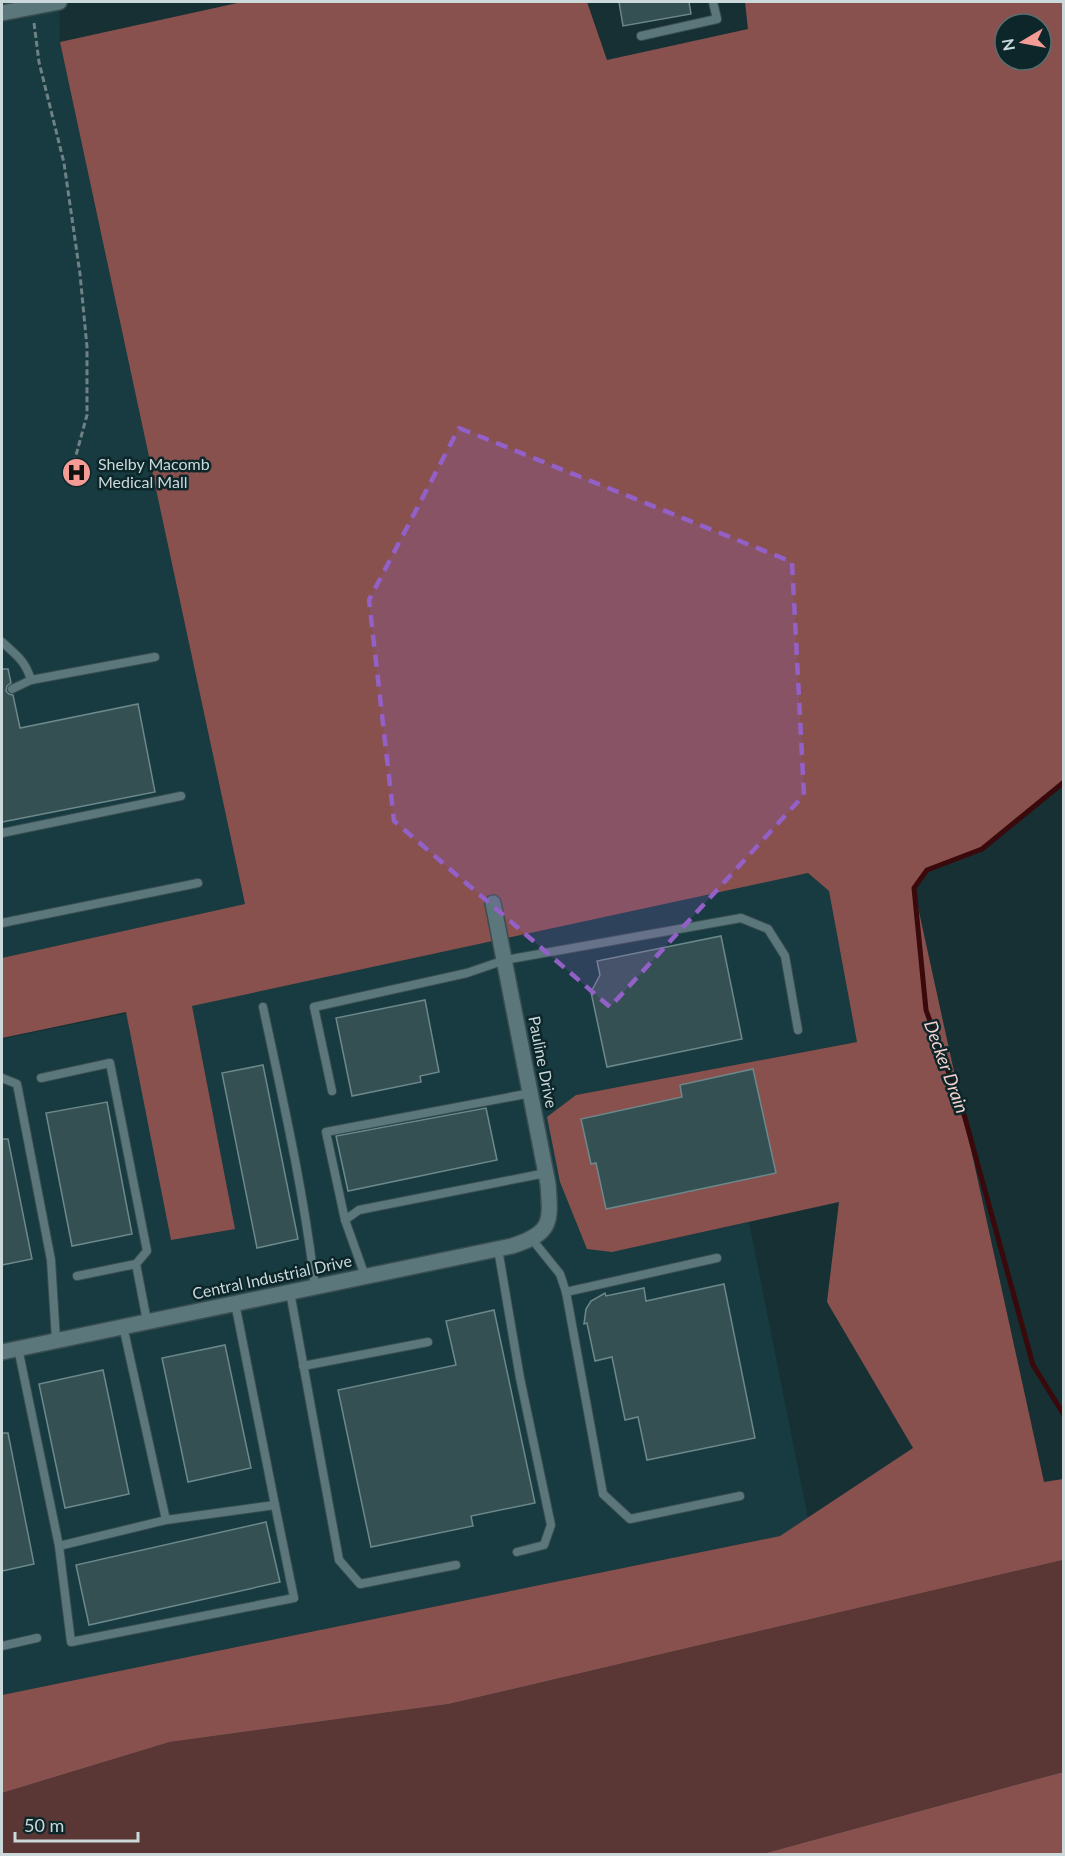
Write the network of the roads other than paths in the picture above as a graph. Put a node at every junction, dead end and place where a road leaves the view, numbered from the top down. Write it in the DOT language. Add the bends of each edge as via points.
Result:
graph roads {
  1 [pos="58,2"];
  2 [pos="713,2"];
  3 [pos="30,4"];
  4 [pos="2,13"];
  5 [pos="641,36"];
  6 [pos="2,642"];
  7 [pos="155,657"];
  8 [pos="31,680"];
  9 [pos="12,689"];
  10 [pos="182,796"];
  11 [pos="2,833"];
  12 [pos="198,883"];
  13 [pos="493,903"];
  14 [pos="2,923"];
  15 [pos="505,960"];
  16 [pos="263,1006"];
  17 [pos="798,1030"];
  18 [pos="2,1078"];
  19 [pos="41,1078"];
  20 [pos="332,1091"];
  21 [pos="531,1093"];
  22 [pos="546,1173"];
  23 [pos="345,1220"];
  24 [pos="546,1228"];
  25 [pos="531,1239"];
  26 [pos="498,1249"];
  27 [pos="717,1258"];
  28 [pos="136,1263"];
  29 [pos="77,1276"];
  30 [pos="365,1276"];
  31 [pos="315,1287"];
  32 [pos="290,1292"];
  33 [pos="566,1292"];
  34 [pos="235,1303"];
  35 [pos="147,1321"];
  36 [pos="123,1326"];
  37 [pos="56,1340"];
  38 [pos="428,1342"];
  39 [pos="18,1348"];
  40 [pos="2,1352"];
  41 [pos="303,1366"];
  42 [pos="740,1496"];
  43 [pos="275,1505"];
  44 [pos="166,1520"];
  45 [pos="59,1546"];
  46 [pos="517,1552"];
  47 [pos="456,1564"];
  48 [pos="37,1638"];
  49 [pos="2,1646"];
  1 -- 3 [label="street"];
  2 -- 5 [label="lane" via="717,19"];
  3 -- 4 [label="street"];
  6 -- 8 [label="lane" via="20,658"];
  7 -- 8 [label="lane"];
  8 -- 9 [label="lane"];
  10 -- 11 [label="lane"];
  12 -- 14 [label="lane"];
  13 -- 15 [label="street, Pauline Drive"];
  15 -- 17 [label="lane" via="741,918 768,929 785,956"];
  15 -- 20 [label="lane" via="467,973 314,1007"];
  15 -- 21 [label="street, Pauline Drive"];
  16 -- 31 [label="lane" via="296,1161"];
  18 -- 37 [label="lane" via="17,1084 51,1260"];
  19 -- 28 [label="lane" via="110,1063 147,1251"];
  21 -- 22 [label="street, Pauline Drive"];
  21 -- 23 [label="lane" via="326,1132"];
  22 -- 23 [label="lane" via="359,1210"];
  22 -- 24 [label="street, Pauline Drive" via="550,1209"];
  23 -- 30 [label="lane"];
  24 -- 25 [label="street, Central Industrial Drive"];
  25 -- 26 [label="street, Central Industrial Drive"];
  25 -- 33 [label="lane" via="560,1274"];
  26 -- 30 [label="street, Central Industrial Drive"];
  26 -- 46 [label="lane" via="551,1525 544,1545"];
  27 -- 33 [label="lane"];
  28 -- 29 [label="lane"];
  28 -- 35 [label="lane"];
  30 -- 31 [label="street, Central Industrial Drive"];
  31 -- 32 [label="street, Central Industrial Drive"];
  32 -- 34 [label="street, Central Industrial Drive"];
  32 -- 41 [label="lane"];
  33 -- 42 [label="lane" via="603,1494 630,1519"];
  34 -- 35 [label="street, Central Industrial Drive"];
  34 -- 43 [label="lane"];
  35 -- 36 [label="street, Central Industrial Drive"];
  36 -- 37 [label="street, Central Industrial Drive"];
  36 -- 44 [label="lane"];
  37 -- 39 [label="street, Central Industrial Drive"];
  38 -- 41 [label="lane"];
  39 -- 40 [label="street, Central Industrial Drive"];
  39 -- 45 [label="lane"];
  41 -- 47 [label="lane" via="339,1560 360,1584"];
  43 -- 44 [label="lane"];
  43 -- 45 [label="lane" via="294,1598 71,1642"];
  44 -- 45 [label="lane"];
  48 -- 49 [label="lane"];
}
